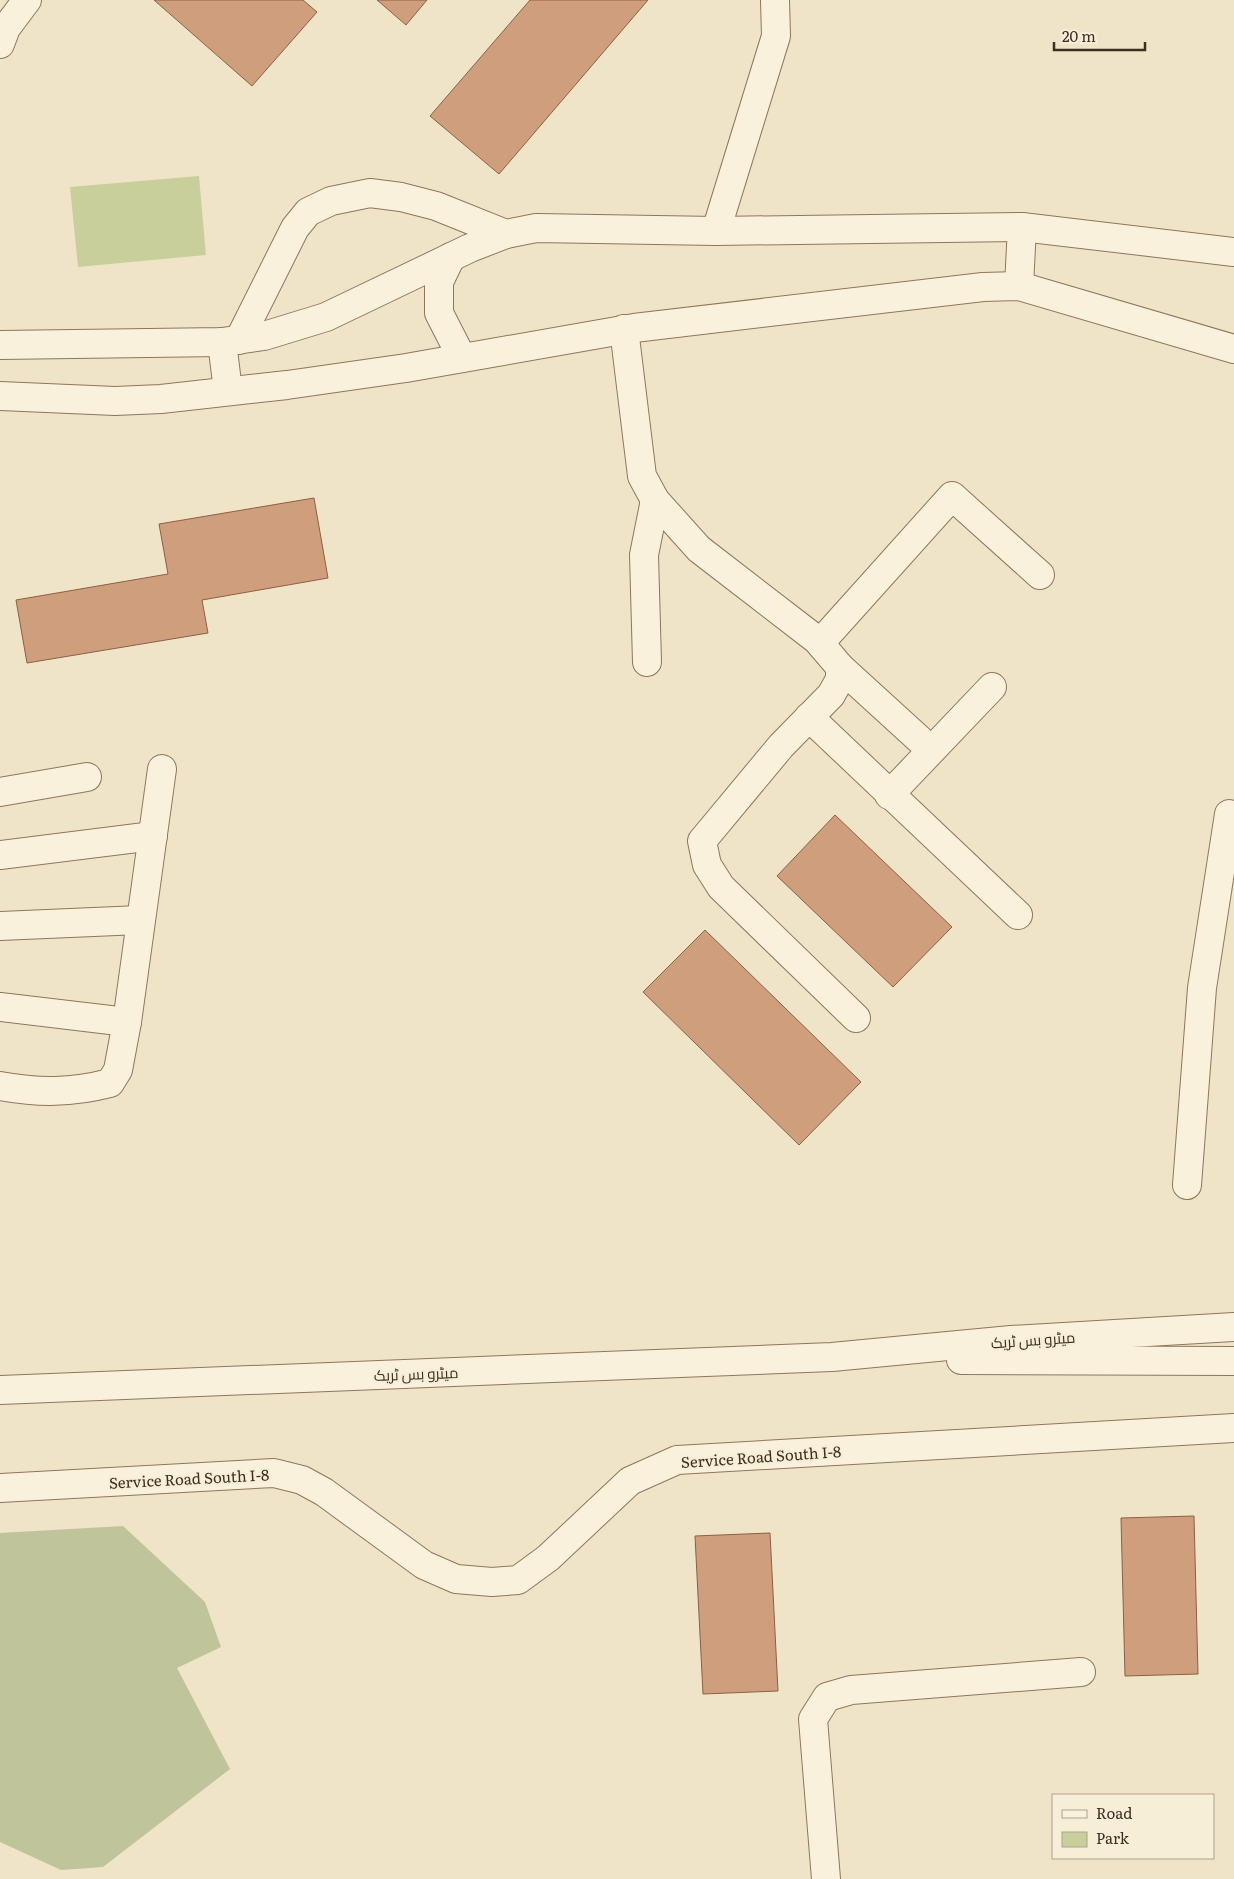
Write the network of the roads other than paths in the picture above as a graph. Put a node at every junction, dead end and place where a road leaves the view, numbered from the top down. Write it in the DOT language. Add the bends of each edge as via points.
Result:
graph roads {
  1 [pos="27,0"];
  2 [pos="775,0"];
  3 [pos="0,44"];
  4 [pos="1022,227"];
  5 [pos="716,231"];
  6 [pos="506,234"];
  7 [pos="1234,252"];
  8 [pos="451,257"];
  9 [pos="1019,286"];
  10 [pos="624,330"];
  11 [pos="231,341"];
  12 [pos="0,345"];
  13 [pos="1234,349"];
  14 [pos="462,358"];
  15 [pos="228,391"];
  16 [pos="0,396"];
  17 [pos="655,500"];
  18 [pos="1040,575"];
  19 [pos="820,643"];
  20 [pos="646,662"];
  21 [pos="840,666"];
  22 [pos="992,687"];
  23 [pos="809,717"];
  24 [pos="932,750"];
  25 [pos="162,769"];
  26 [pos="87,777"];
  27 [pos="0,792"];
  28 [pos="889,794"];
  29 [pos="1229,814"];
  30 [pos="152,836"];
  31 [pos="0,855"];
  32 [pos="1018,915"];
  33 [pos="140,920"];
  34 [pos="0,926"];
  35 [pos="0,1007"];
  36 [pos="856,1018"];
  37 [pos="127,1022"];
  38 [pos="0,1086"];
  39 [pos="1187,1186"];
  40 [pos="1234,1327"];
  41 [pos="832,1357"];
  42 [pos="1234,1362"];
  43 [pos="0,1390"];
  44 [pos="1234,1428"];
  45 [pos="0,1488"];
  46 [pos="1081,1672"];
  47 [pos="826,1879"];
  1 -- 3 [label="street" via="6,28"];
  2 -- 5 [label="street" via="776,36"];
  4 -- 5 [label="street"];
  4 -- 7 [label="street"];
  4 -- 9 [label="street"];
  5 -- 6 [label="street" via="536,228"];
  6 -- 8 [label="street"];
  6 -- 11 [label="street" via="436,206 402,197 370,192 331,201 308,212 295,228"];
  8 -- 11 [label="street" via="326,317 264,336"];
  8 -- 14 [label="street" via="439,282 439,313"];
  9 -- 10 [label="street" via="983,287"];
  9 -- 13 [label="street"];
  10 -- 14 [label="street"];
  10 -- 17 [label="street" via="642,476"];
  11 -- 12 [label="street"];
  11 -- 15 [label="street"];
  14 -- 15 [label="street"];
  15 -- 16 [label="street" via="115,401"];
  17 -- 19 [label="street" via="699,549"];
  17 -- 20 [label="street" via="644,555"];
  18 -- 19 [label="street" via="952,496"];
  19 -- 21 [label="street"];
  21 -- 23 [label="street" via="840,678 831,696"];
  21 -- 24 [label="street"];
  22 -- 24 [label="street"];
  23 -- 28 [label="street"];
  23 -- 36 [label="street" via="702,841 707,865 721,886"];
  24 -- 28 [label="street"];
  25 -- 30 [label="street"];
  26 -- 27 [label="street"];
  28 -- 32 [label="street"];
  29 -- 39 [label="street" via="1202,988"];
  30 -- 31 [label="street"];
  30 -- 33 [label="street"];
  33 -- 34 [label="street"];
  33 -- 37 [label="street"];
  35 -- 37 [label="street"];
  37 -- 38 [label="street" via="118,1070 110,1083 90,1088 34,1092"];
  40 -- 41 [label="street, میٹرو بس ٹریک" via="1011,1340"];
  41 -- 42 [label="street, میٹرو بس ٹریک"];
  41 -- 43 [label="street, میٹرو بس ٹریک"];
  44 -- 45 [label="street, Service Road South I-8" via="677,1460 630,1481 548,1558 518,1580 492,1582 456,1579 424,1566 324,1492 302,1480 274,1473"];
  46 -- 47 [label="street" via="851,1690 827,1697 813,1718"];
}
